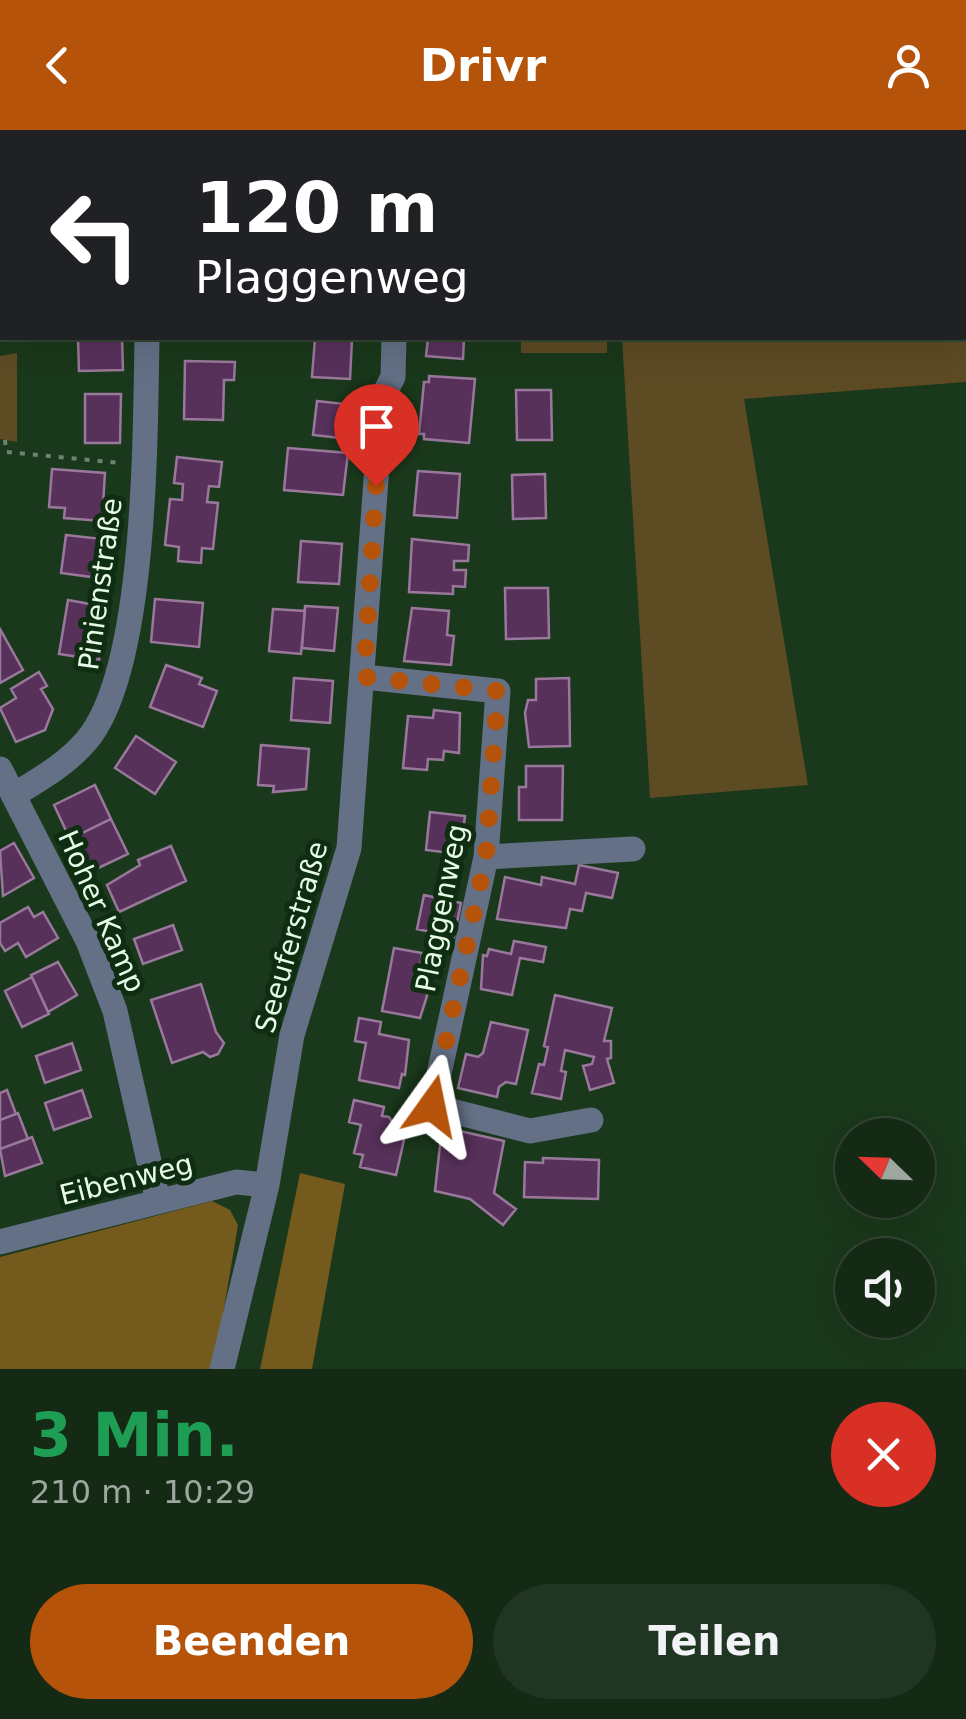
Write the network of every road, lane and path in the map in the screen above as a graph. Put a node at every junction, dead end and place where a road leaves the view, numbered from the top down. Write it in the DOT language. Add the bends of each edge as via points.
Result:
graph roads {
  1 [pos="147,340"];
  2 [pos="394,340"];
  3 [pos="5,440"];
  4 [pos="145,465"];
  5 [pos="364,677"];
  6 [pos="0,769"];
  7 [pos="14,795"];
  8 [pos="633,850"];
  9 [pos="486,857"];
  10 [pos="592,1120"];
  11 [pos="267,1185"];
  12 [pos="158,1201"];
  13 [pos="0,1242"];
  14 [pos="222,1369"];
  1 -- 4 [label="street, Pinienstraße"];
  2 -- 5 [label="street, Seeuferstraße" via="393,377 382,398"];
  3 -- 4 [label="path" via="6,452"];
  4 -- 7 [label="street, Pinienstraße" via="116,689 88,740"];
  5 -- 9 [label="street, Plaggenweg" via="498,691"];
  5 -- 11 [label="street, Seeuferstraße" via="349,848 292,1035"];
  6 -- 7 [label="street, Hoher Kamp"];
  7 -- 12 [label="street, Hoher Kamp" via="88,941 115,1011"];
  8 -- 9 [label="street"];
  9 -- 10 [label="street, Plaggenweg" via="432,1106 530,1131"];
  11 -- 12 [label="street, Eibenweg" via="236,1182"];
  11 -- 14 [label="street, Seeuferstraße"];
  12 -- 13 [label="street, Eibenweg"];
}
